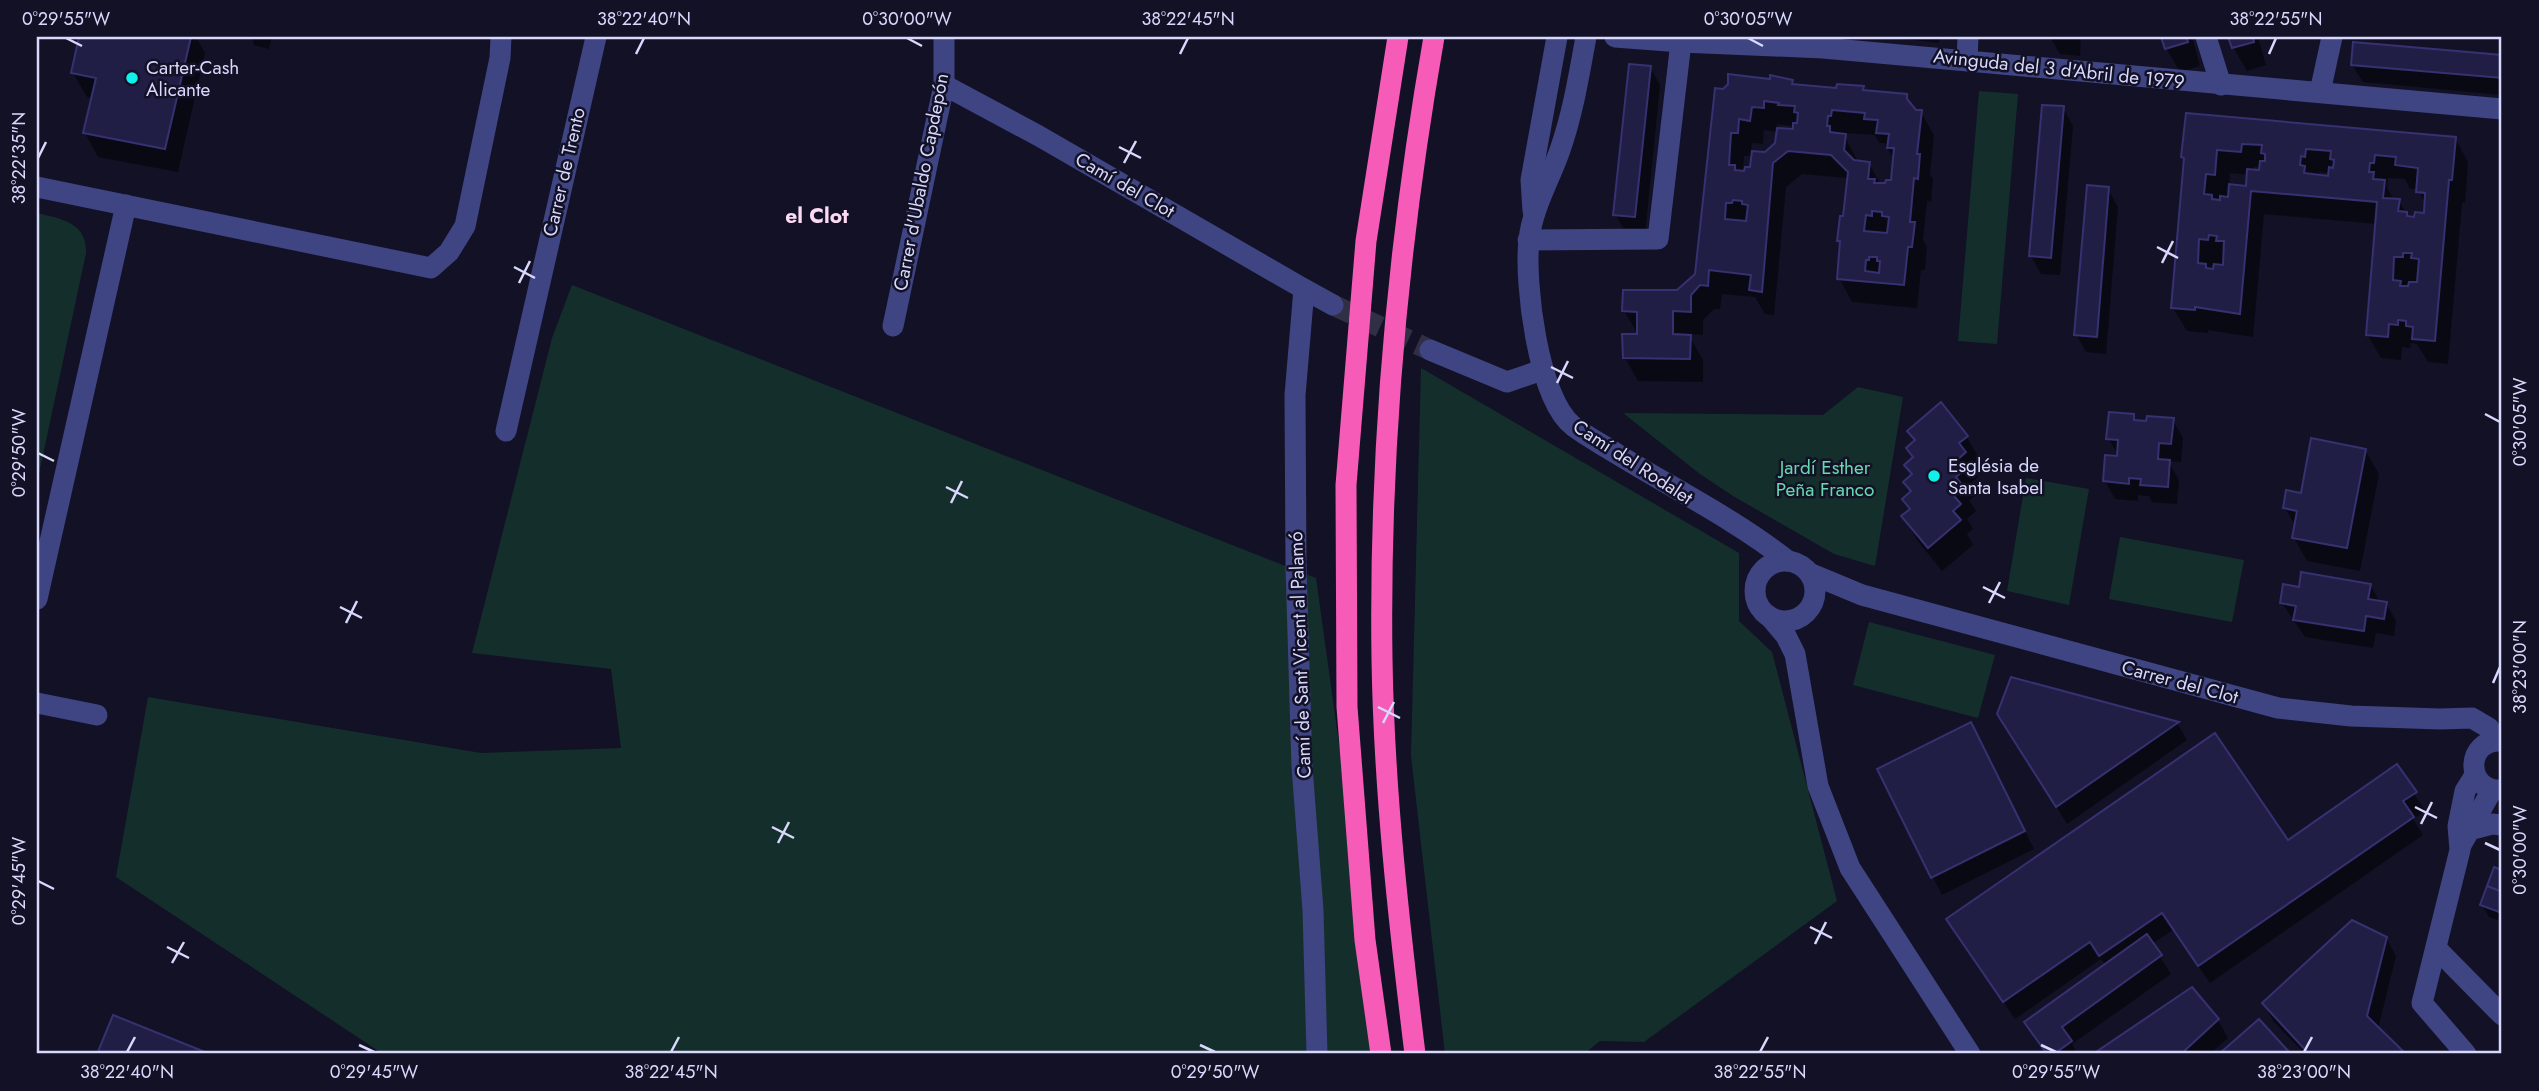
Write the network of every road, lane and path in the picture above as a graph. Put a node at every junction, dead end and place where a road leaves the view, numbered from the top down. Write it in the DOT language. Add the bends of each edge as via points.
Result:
graph roads {
  1 [pos="501,37"];
  2 [pos="596,37"];
  3 [pos="944,37"];
  4 [pos="1398,37"];
  5 [pos="1434,37"];
  6 [pos="1557,37"];
  7 [pos="1586,37"];
  8 [pos="1615,37"];
  9 [pos="1968,37"];
  10 [pos="2206,37"];
  11 [pos="2332,37"];
  12 [pos="1681,42"];
  13 [pos="1967,60"];
  14 [pos="944,85"];
  15 [pos="2221,85"];
  16 [pos="2320,92"];
  17 [pos="2502,109"];
  18 [pos="37,187"];
  19 [pos="126,205"];
  20 [pos="1533,217"];
  21 [pos="1528,240"];
  22 [pos="1304,289"];
  23 [pos="1334,305"];
  24 [pos="893,326"];
  25 [pos="1430,349"];
  26 [pos="1542,370"];
  27 [pos="506,431"];
  28 [pos="1737,526"];
  29 [pos="1787,561"];
  30 [pos="1809,573"];
  31 [pos="1757,579"];
  32 [pos="1862,596"];
  33 [pos="37,599"];
  34 [pos="1806,611"];
  35 [pos="1770,617"];
  36 [pos="1795,654"];
  37 [pos="37,703"];
  38 [pos="97,715"];
  39 [pos="2502,716"];
  40 [pos="2461,719"];
  41 [pos="2499,741"];
  42 [pos="2476,764"];
  43 [pos="2499,792"];
  44 [pos="2502,825"];
  45 [pos="2465,837"];
  46 [pos="2436,948"];
  47 [pos="2502,1015"];
  48 [pos="1317,1054"];
  49 [pos="1381,1054"];
  50 [pos="1415,1054"];
  51 [pos="1970,1054"];
  52 [pos="2466,1054"];
  1 -- 19 [label="street" via="466,226 449,252 431,268"];
  2 -- 27 [label="street, Carrer de Trento"];
  3 -- 14 [label="street, Carrer d'Ubaldo Capdepón"];
  4 -- 49 [label="highway" via="1366,241 1346,485 1346,707 1365,940"];
  5 -- 50 [label="highway" via="1396,300 1382,541 1388,783"];
  6 -- 20 [label="street, Camí del Rodalet" via="1531,180"];
  7 -- 20 [label="street, Camí del Rodalet" via="1571,113"];
  8 -- 12 [label="street, Avinguda del 3 d'Abril de 1979"];
  9 -- 13 [label="street"];
  10 -- 15 [label="street"];
  11 -- 16 [label="street"];
  12 -- 13 [label="street, Avinguda del 3 d'Abril de 1979"];
  12 -- 21 [label="street" via="1658,239"];
  13 -- 15 [label="street, Avinguda del 3 d'Abril de 1979"];
  14 -- 22 [label="street, Camí del Clot"];
  14 -- 24 [label="street, Carrer d'Ubaldo Capdepón"];
  15 -- 16 [label="street, Avinguda del 3 d'Abril de 1979"];
  16 -- 17 [label="street, Avinguda del 3 d'Abril de 1979"];
  18 -- 19 [label="street"];
  19 -- 33 [label="street"];
  20 -- 21 [label="street, Camí del Rodalet"];
  21 -- 26 [label="street, Camí del Rodalet"];
  22 -- 23 [label="street"];
  22 -- 48 [label="street, Camí de Sant Vicent al Palamó" via="1295,395 1297,567"];
  25 -- 26 [label="street" via="1507,382"];
  26 -- 28 [label="street, Camí del Rodalet" via="1554,402 1571,425"];
  28 -- 29 [label="street, Camí del Rodalet"];
  28 -- 31 [label="street" via="1750,550"];
  29 -- 30 [label="street"];
  29 -- 31 [label="street" via="1775,562"];
  30 -- 32 [label="street, Carrer del Clot"];
  30 -- 34 [label="street" via="1814,597"];
  31 -- 35 [label="street" via="1756,600"];
  32 -- 34 [label="street, Carrer del Clot" via="1833,600"];
  32 -- 40 [label="street, Carrer del Clot" via="2278,708 2351,716"];
  34 -- 35 [label="street" via="1787,621"];
  34 -- 36 [label="street"];
  35 -- 36 [label="street"];
  36 -- 51 [label="street" via="1818,786 1850,868"];
  37 -- 38 [label="street"];
  39 -- 40 [label="street, Carrer del Clot"];
  40 -- 41 [label="street" via="2489,729"];
  40 -- 42 [label="street"];
  41 -- 42 [label="street" via="2481,747"];
  42 -- 43 [label="street" via="2479,782"];
  42 -- 45 [label="street" via="2458,826"];
  43 -- 45 [label="street"];
  44 -- 45 [label="street" via="2492,824"];
  45 -- 46 [label="street"];
  46 -- 47 [label="street"];
  46 -- 52 [label="street" via="2422,1003"];
}
